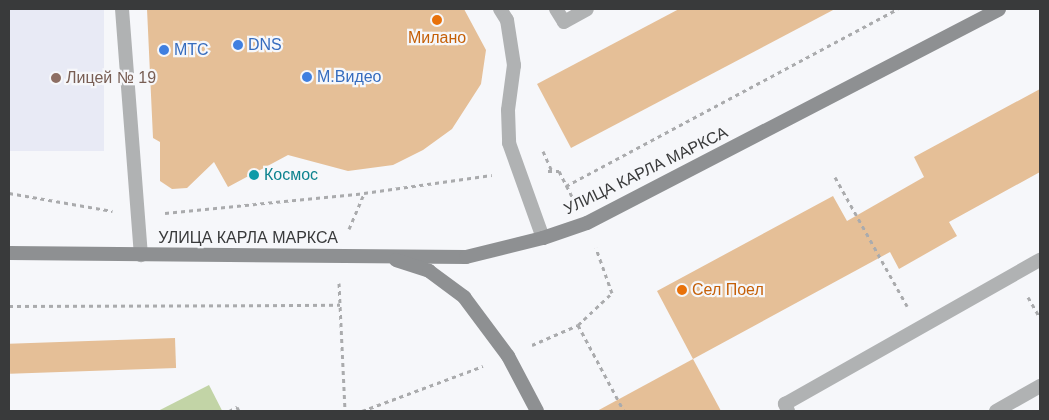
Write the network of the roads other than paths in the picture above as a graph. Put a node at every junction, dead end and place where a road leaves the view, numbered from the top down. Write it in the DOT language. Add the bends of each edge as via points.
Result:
graph roads {
  1 [pos="122,9"];
  2 [pos="500,9"];
  3 [pos="556,9"];
  4 [pos="587,9"];
  5 [pos="999,9"];
  6 [pos="543,238"];
  7 [pos="9,253"];
  8 [pos="141,255"];
  9 [pos="384,256"];
  10 [pos="1040,260"];
  11 [pos="1040,386"];
  12 [pos="536,411"];
  13 [pos="788,411"];
  14 [pos="996,411"];
  1 -- 8 [label="lane"];
  2 -- 6 [label="lane" via="507,20 514,65 508,110 509,144"];
  3 -- 4 [label="lane" via="564,22"];
  5 -- 6 [label="main road, УЛИЦА КАРЛА МАРКСА" via="587,223"];
  6 -- 9 [label="main road, УЛИЦА КАРЛА МАРКСА" via="466,257"];
  7 -- 8 [label="main road, УЛИЦА КАРЛА МАРКСА"];
  8 -- 9 [label="main road, УЛИЦА КАРЛА МАРКСА"];
  9 -- 12 [label="main road" via="429,271 464,297 508,356"];
  10 -- 13 [label="lane" via="785,404"];
  11 -- 14 [label="lane"];
}
